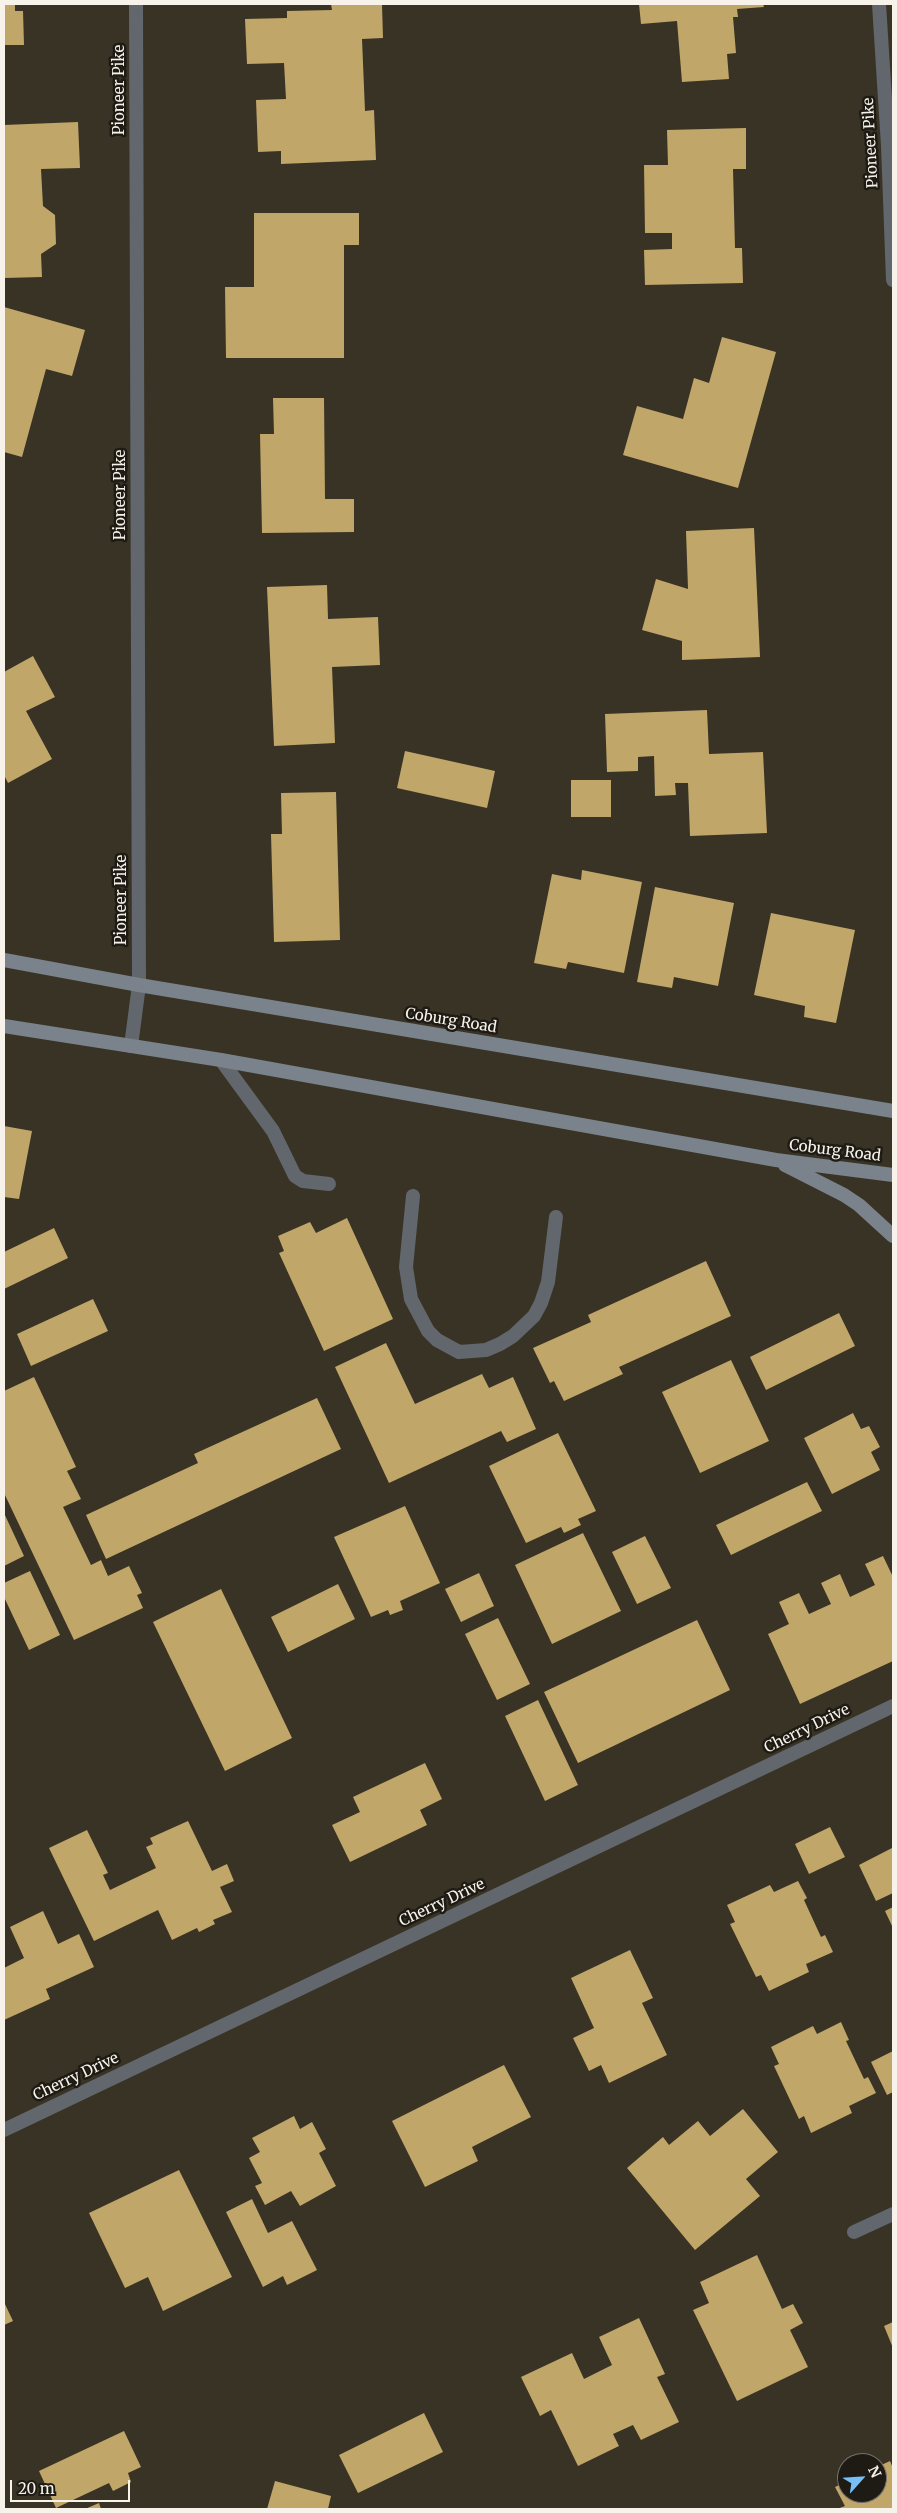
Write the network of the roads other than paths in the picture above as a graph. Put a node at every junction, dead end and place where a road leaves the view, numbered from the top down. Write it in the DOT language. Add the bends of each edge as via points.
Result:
graph roads {
  1 [pos="136,4"];
  2 [pos="879,4"];
  3 [pos="891,145"];
  4 [pos="893,280"];
  5 [pos="4,960"];
  6 [pos="138,985"];
  7 [pos="4,1026"];
  8 [pos="131,1046"];
  9 [pos="221,1060"];
  10 [pos="893,1111"];
  11 [pos="776,1160"];
  12 [pos="893,1175"];
  13 [pos="329,1184"];
  14 [pos="413,1196"];
  15 [pos="556,1218"];
  16 [pos="893,1236"];
  17 [pos="893,1706"];
  18 [pos="4,2130"];
  19 [pos="893,2214"];
  20 [pos="854,2232"];
  1 -- 6 [label="street, Pioneer Pike"];
  2 -- 3 [label="street, Pioneer Pike"];
  3 -- 4 [label="street, Pioneer Pike"];
  5 -- 6 [label="main road, Coburg Road"];
  6 -- 8 [label="street, Pioneer Pike"];
  6 -- 10 [label="main road, Coburg Road"];
  7 -- 8 [label="main road, Coburg Road"];
  8 -- 9 [label="main road, Coburg Road"];
  9 -- 11 [label="main road, Coburg Road"];
  9 -- 13 [label="street" via="273,1131 295,1176 303,1181"];
  11 -- 12 [label="main road, Coburg Road"];
  11 -- 16 [label="main road" via="844,1195"];
  14 -- 15 [label="street" via="406,1267 411,1300 437,1340 460,1352 486,1350 500,1344 534,1316 547,1287"];
  17 -- 18 [label="street, Cherry Drive"];
  19 -- 20 [label="street"];
}
